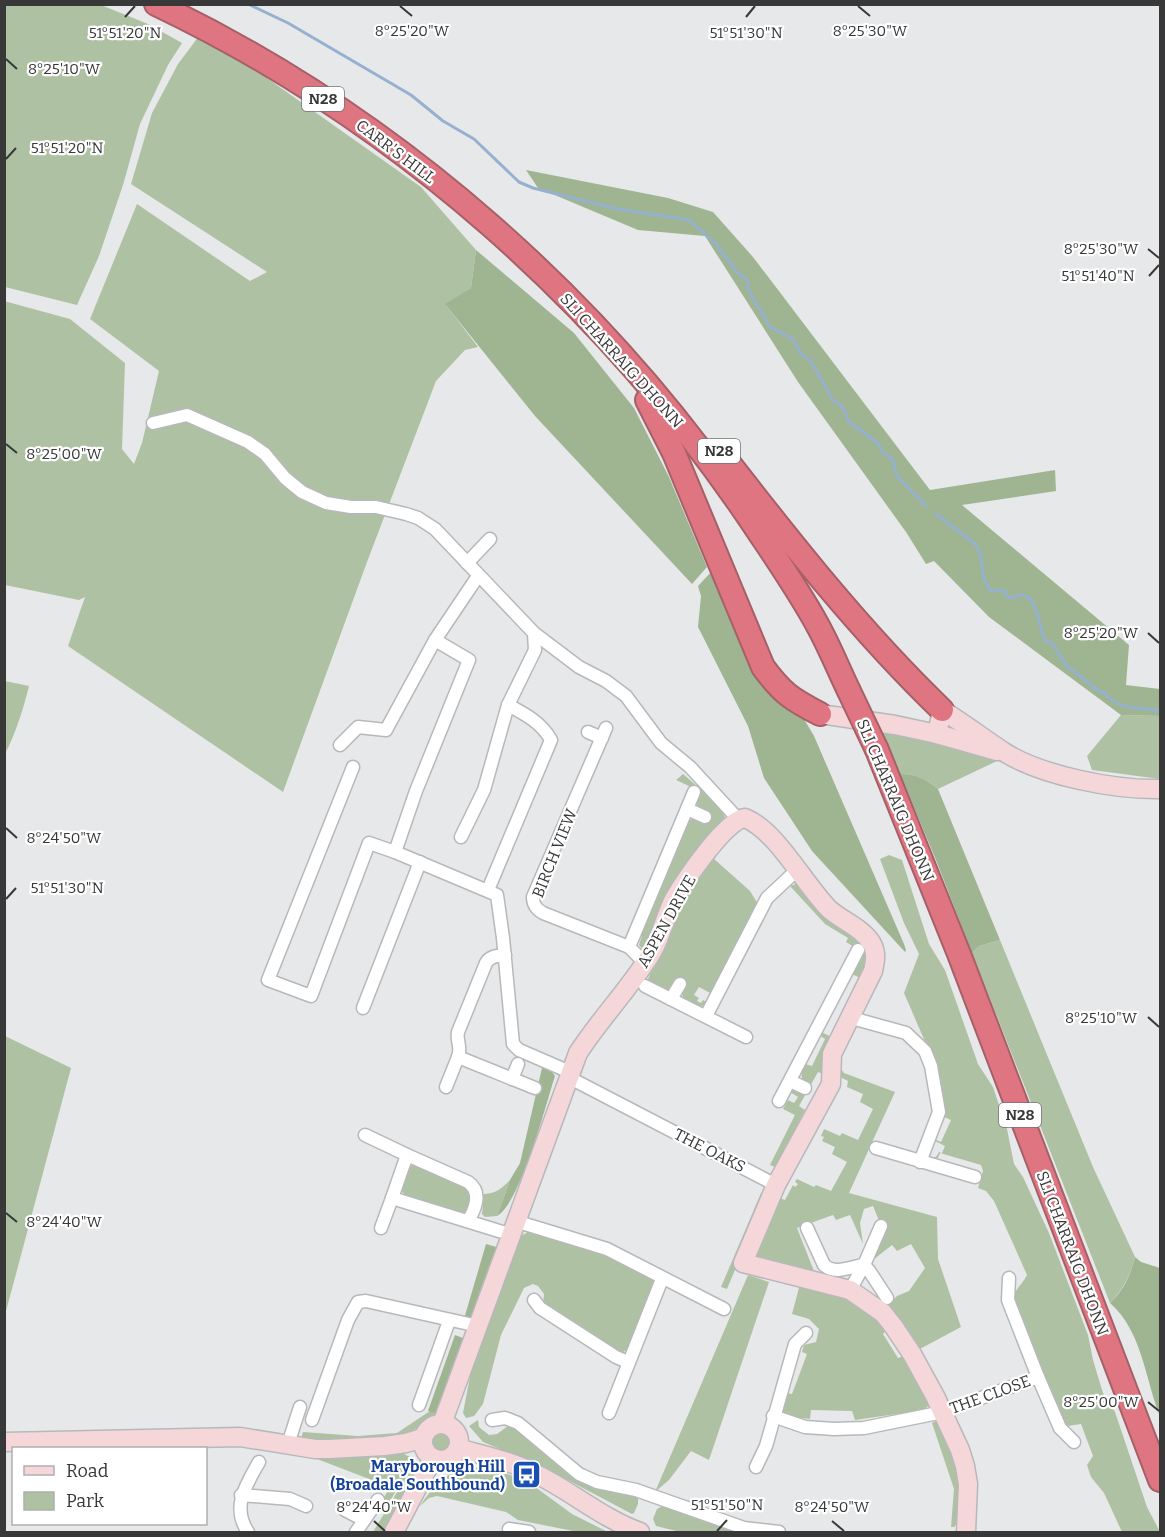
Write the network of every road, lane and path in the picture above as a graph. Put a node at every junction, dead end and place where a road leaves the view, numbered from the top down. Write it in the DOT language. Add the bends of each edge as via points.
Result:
graph roads {
  1 [pos="156,4"];
  2 [pos="476,213"];
  3 [pos="153,423"];
  4 [pos="490,539"];
  5 [pos="467,563"];
  6 [pos="478,576"];
  7 [pos="534,633"];
  8 [pos="435,640"];
  9 [pos="508,705"];
  10 [pos="942,710"];
  11 [pos="820,714"];
  12 [pos="588,732"];
  13 [pos="937,734"];
  14 [pos="340,745"];
  15 [pos="1005,753"];
  16 [pos="353,767"];
  17 [pos="1161,789"];
  18 [pos="694,792"];
  19 [pos="687,809"];
  20 [pos="705,817"];
  21 [pos="738,819"];
  22 [pos="461,837"];
  23 [pos="395,852"];
  24 [pos="420,862"];
  25 [pos="797,870"];
  26 [pos="488,890"];
  27 [pos="629,947"];
  28 [pos="858,950"];
  29 [pos="505,955"];
  30 [pos="641,975"];
  31 [pos="842,981"];
  32 [pos="680,984"];
  33 [pos="863,991"];
  34 [pos="671,999"];
  35 [pos="363,1008"];
  36 [pos="706,1016"];
  37 [pos="848,1017"];
  38 [pos="746,1037"];
  39 [pos="458,1057"];
  40 [pos="518,1064"];
  41 [pos="569,1074"];
  42 [pos="512,1079"];
  43 [pos="790,1081"];
  44 [pos="446,1087"];
  45 [pos="535,1088"];
  46 [pos="805,1088"];
  47 [pos="779,1101"];
  48 [pos="365,1135"];
  49 [pos="876,1148"];
  50 [pos="407,1155"];
  51 [pos="920,1162"];
  52 [pos="975,1176"];
  53 [pos="776,1185"];
  54 [pos="393,1198"];
  55 [pos="468,1221"];
  56 [pos="881,1226"];
  57 [pos="381,1228"];
  58 [pos="513,1228"];
  59 [pos="807,1228"];
  60 [pos="864,1265"];
  61 [pos="1009,1278"];
  62 [pos="662,1279"];
  63 [pos="850,1290"];
  64 [pos="887,1298"];
  65 [pos="534,1300"];
  66 [pos="724,1309"];
  67 [pos="449,1321"];
  68 [pos="478,1326"];
  69 [pos="806,1334"];
  70 [pos="628,1362"];
  71 [pos="1038,1377"];
  72 [pos="419,1405"];
  73 [pos="300,1407"];
  74 [pos="943,1412"];
  75 [pos="609,1413"];
  76 [pos="773,1416"];
  77 [pos="312,1420"];
  78 [pos="492,1420"];
  79 [pos="442,1424"];
  80 [pos="423,1438"];
  81 [pos="4,1442"];
  82 [pos="1074,1442"];
  83 [pos="288,1444"];
  84 [pos="458,1448"];
  85 [pos="433,1458"];
  86 [pos="259,1462"];
  87 [pos="756,1467"];
  88 [pos="1161,1480"];
  89 [pos="241,1495"];
  90 [pos="378,1500"];
  91 [pos="306,1506"];
  92 [pos="345,1510"];
  93 [pos="364,1520"];
  94 [pos="509,1529"];
  95 [pos="248,1533"];
  96 [pos="356,1533"];
  97 [pos="394,1533"];
  98 [pos="529,1533"];
  99 [pos="640,1533"];
  100 [pos="779,1533"];
  101 [pos="966,1533"];
  1 -- 2 [label="highway, CARR'S HILL / N28" via="213,31 332,104 407,156"];
  2 -- 10 [label="highway, N28" via="553,269 619,333 674,394 783,532 904,674"];
  2 -- 11 [label="highway, N28" via="495,239 579,322 644,395 674,453 763,667 778,687"];
  2 -- 88 [label="highway, SLI CHARRAIG DHONN / N28, bridge" via="542,272 651,388 698,445 818,625 877,750 959,954"];
  3 -- 5 [label="street" via="187,416 248,442 302,492 326,503 376,507 418,518 435,529"];
  4 -- 5 [label="street"];
  5 -- 6 [label="street"];
  6 -- 7 [label="street"];
  6 -- 8 [label="street"];
  7 -- 9 [label="street" via="535,650"];
  7 -- 21 [label="street" via="626,696 661,743 690,767"];
  8 -- 14 [label="street" via="386,730 358,727"];
  8 -- 23 [label="street" via="469,660"];
  9 -- 22 [label="street" via="484,790"];
  9 -- 26 [label="street" via="535,721 551,740"];
  10 -- 13 [label="street"];
  10 -- 15 [label="street"];
  11 -- 13 [label="street"];
  12 -- 27 [label="street, BIRCH VIEW" via="604,733 533,902 543,913"];
  13 -- 15 [label="street"];
  15 -- 17 [label="street" via="1052,773 1108,785"];
  16 -- 23 [label="street" via="268,980 310,996 369,843"];
  18 -- 19 [label="street"];
  19 -- 20 [label="street"];
  19 -- 27 [label="street"];
  21 -- 25 [label="street" via="748,819 767,834"];
  21 -- 30 [label="street, ASPEN DRIVE" via="704,855 674,899"];
  23 -- 24 [label="street"];
  24 -- 26 [label="street"];
  24 -- 35 [label="street"];
  25 -- 33 [label="street" via="828,908 872,943 875,964"];
  25 -- 36 [label="street" via="766,898"];
  26 -- 29 [label="street" via="499,900"];
  27 -- 30 [label="street, BIRCH VIEW"];
  28 -- 31 [label="street"];
  29 -- 39 [label="street" via="486,963 458,1032"];
  29 -- 41 [label="street, THE OAKS" via="513,1044"];
  30 -- 34 [label="street, ASPEN DRIVE"];
  30 -- 41 [label="street" via="588,1036"];
  31 -- 33 [label="street"];
  31 -- 43 [label="street"];
  32 -- 34 [label="street"];
  33 -- 37 [label="street"];
  34 -- 36 [label="street, ASPEN DRIVE"];
  36 -- 38 [label="street, ASPEN DRIVE"];
  37 -- 51 [label="street" via="906,1033 925,1051 939,1112"];
  37 -- 53 [label="street" via="832,1054 831,1084"];
  39 -- 42 [label="street"];
  39 -- 44 [label="street"];
  40 -- 42 [label="street"];
  41 -- 53 [label="street, THE OAKS"];
  41 -- 58 [label="street"];
  42 -- 45 [label="street"];
  43 -- 46 [label="street"];
  43 -- 47 [label="street"];
  48 -- 50 [label="street"];
  49 -- 51 [label="street"];
  50 -- 54 [label="street"];
  50 -- 55 [label="street" via="474,1186 477,1197"];
  51 -- 52 [label="street"];
  53 -- 63 [label="street" via="743,1263"];
  54 -- 55 [label="street"];
  54 -- 57 [label="street"];
  55 -- 58 [label="street"];
  56 -- 60 [label="street"];
  58 -- 62 [label="street" via="607,1249"];
  58 -- 68 [label="street"];
  59 -- 60 [label="street" via="828,1269 834,1272"];
  60 -- 63 [label="street"];
  60 -- 64 [label="street"];
  61 -- 71 [label="street, THE CLOSE" via="1008,1300"];
  62 -- 66 [label="street"];
  62 -- 70 [label="street"];
  63 -- 74 [label="street" via="883,1313 894,1327"];
  65 -- 70 [label="street" via="540,1308"];
  67 -- 68 [label="street"];
  67 -- 72 [label="street"];
  67 -- 77 [label="street" via="358,1302"];
  68 -- 79 [label="street"];
  69 -- 76 [label="street" via="795,1344"];
  70 -- 75 [label="street"];
  71 -- 74 [label="street, THE CLOSE"];
  71 -- 82 [label="street, THE CLOSE" via="1060,1428"];
  73 -- 83 [label="street"];
  74 -- 76 [label="street, THE CLOSE" via="834,1430 805,1427"];
  74 -- 101 [label="street" via="965,1466"];
  76 -- 87 [label="street"];
  78 -- 100 [label="street" via="505,1418 518,1423 579,1474 597,1482 636,1490 744,1528"];
  79 -- 80 [label="street" via="430,1427"];
  79 -- 84 [label="street" via="456,1432"];
  80 -- 83 [label="street" via="356,1448 315,1449"];
  80 -- 85 [label="street" via="424,1450"];
  81 -- 83 [label="street" via="240,1437"];
  84 -- 85 [label="street" via="445,1460"];
  84 -- 99 [label="street" via="529,1470 611,1520"];
  85 -- 97 [label="street"];
  86 -- 89 [label="street"];
  89 -- 91 [label="street" via="290,1499"];
  89 -- 95 [label="street" via="239,1510"];
  90 -- 93 [label="street"];
  92 -- 93 [label="street"];
  93 -- 96 [label="street"];
  94 -- 98 [label="street"];
}
